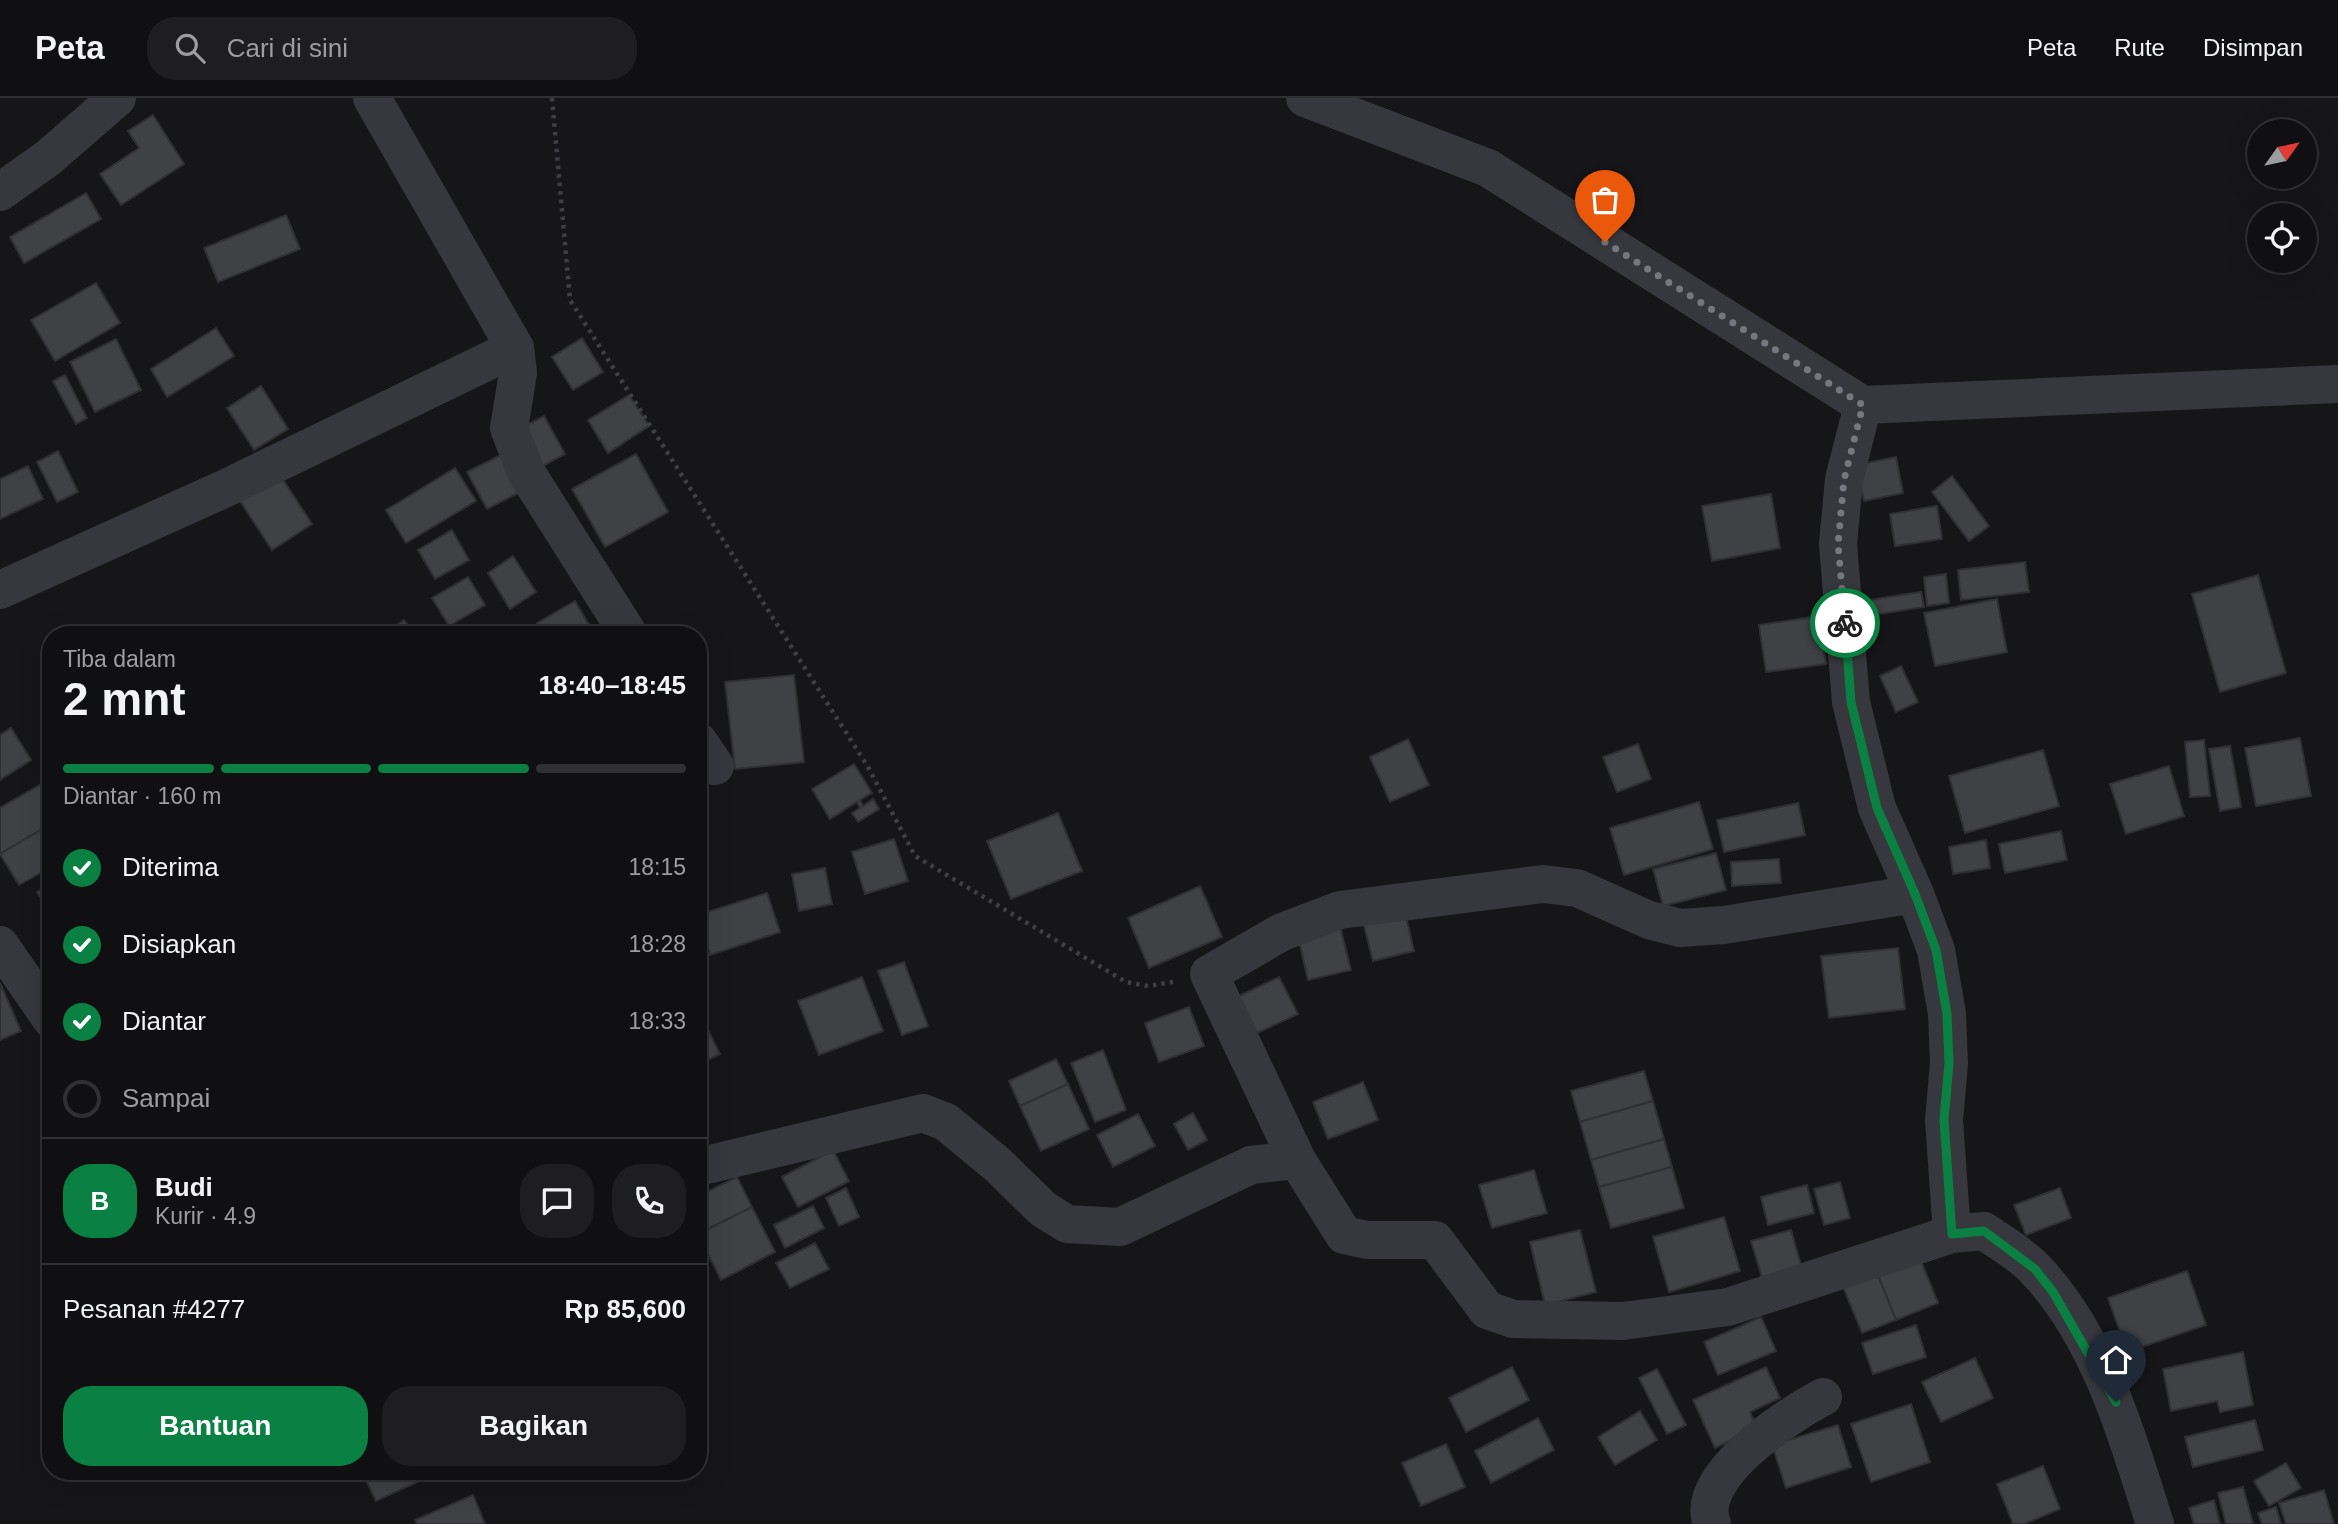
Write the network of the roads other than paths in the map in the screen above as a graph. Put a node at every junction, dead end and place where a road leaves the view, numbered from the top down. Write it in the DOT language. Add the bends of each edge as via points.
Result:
graph roads {
  1 [pos="117,98"];
  2 [pos="372,98"];
  3 [pos="1305,98"];
  4 [pos="0,192"];
  5 [pos="515,348"];
  6 [pos="2338,384"];
  7 [pos="1863,405"];
  8 [pos="0,590"];
  9 [pos="623,626"];
  10 [pos="1915,894"];
  11 [pos="0,945"];
  12 [pos="42,1006"];
  13 [pos="1297,1160"];
  14 [pos="707,1165"];
  15 [pos="1952,1234"];
  16 [pos="1823,1397"];
  17 [pos="1712,1524"];
  18 [pos="2155,1524"];
  1 -- 4 [label="street" via="48,158"];
  2 -- 5 [label="street"];
  3 -- 7 [label="street" via="1488,168"];
  5 -- 8 [label="street" via="226,488"];
  5 -- 9 [label="street" via="517,373 509,428 526,471"];
  6 -- 7 [label="street"];
  7 -- 10 [label="street" via="1844,480 1838,544 1851,702 1877,808"];
  10 -- 13 [label="street" via="1679,928 1649,920 1577,888 1543,884 1340,910 1282,932 1209,974"];
  10 -- 15 [label="street" via="1936,950 1947,1014 1944,1120"];
  11 -- 12 [label="street"];
  13 -- 14 [label="street" via="1251,1165 1120,1227 1067,1224 1043,1209 946,1122 923,1113"];
  13 -- 15 [label="street" via="1345,1235 1367,1240 1435,1240 1487,1311 1513,1319 1623,1321 1728,1307"];
  15 -- 18 [label="street" via="1984,1231 2035,1269 2053,1292 2116,1402"];
  16 -- 17 [label="street" via="1774,1425 1718,1480 1708,1502"];
}
